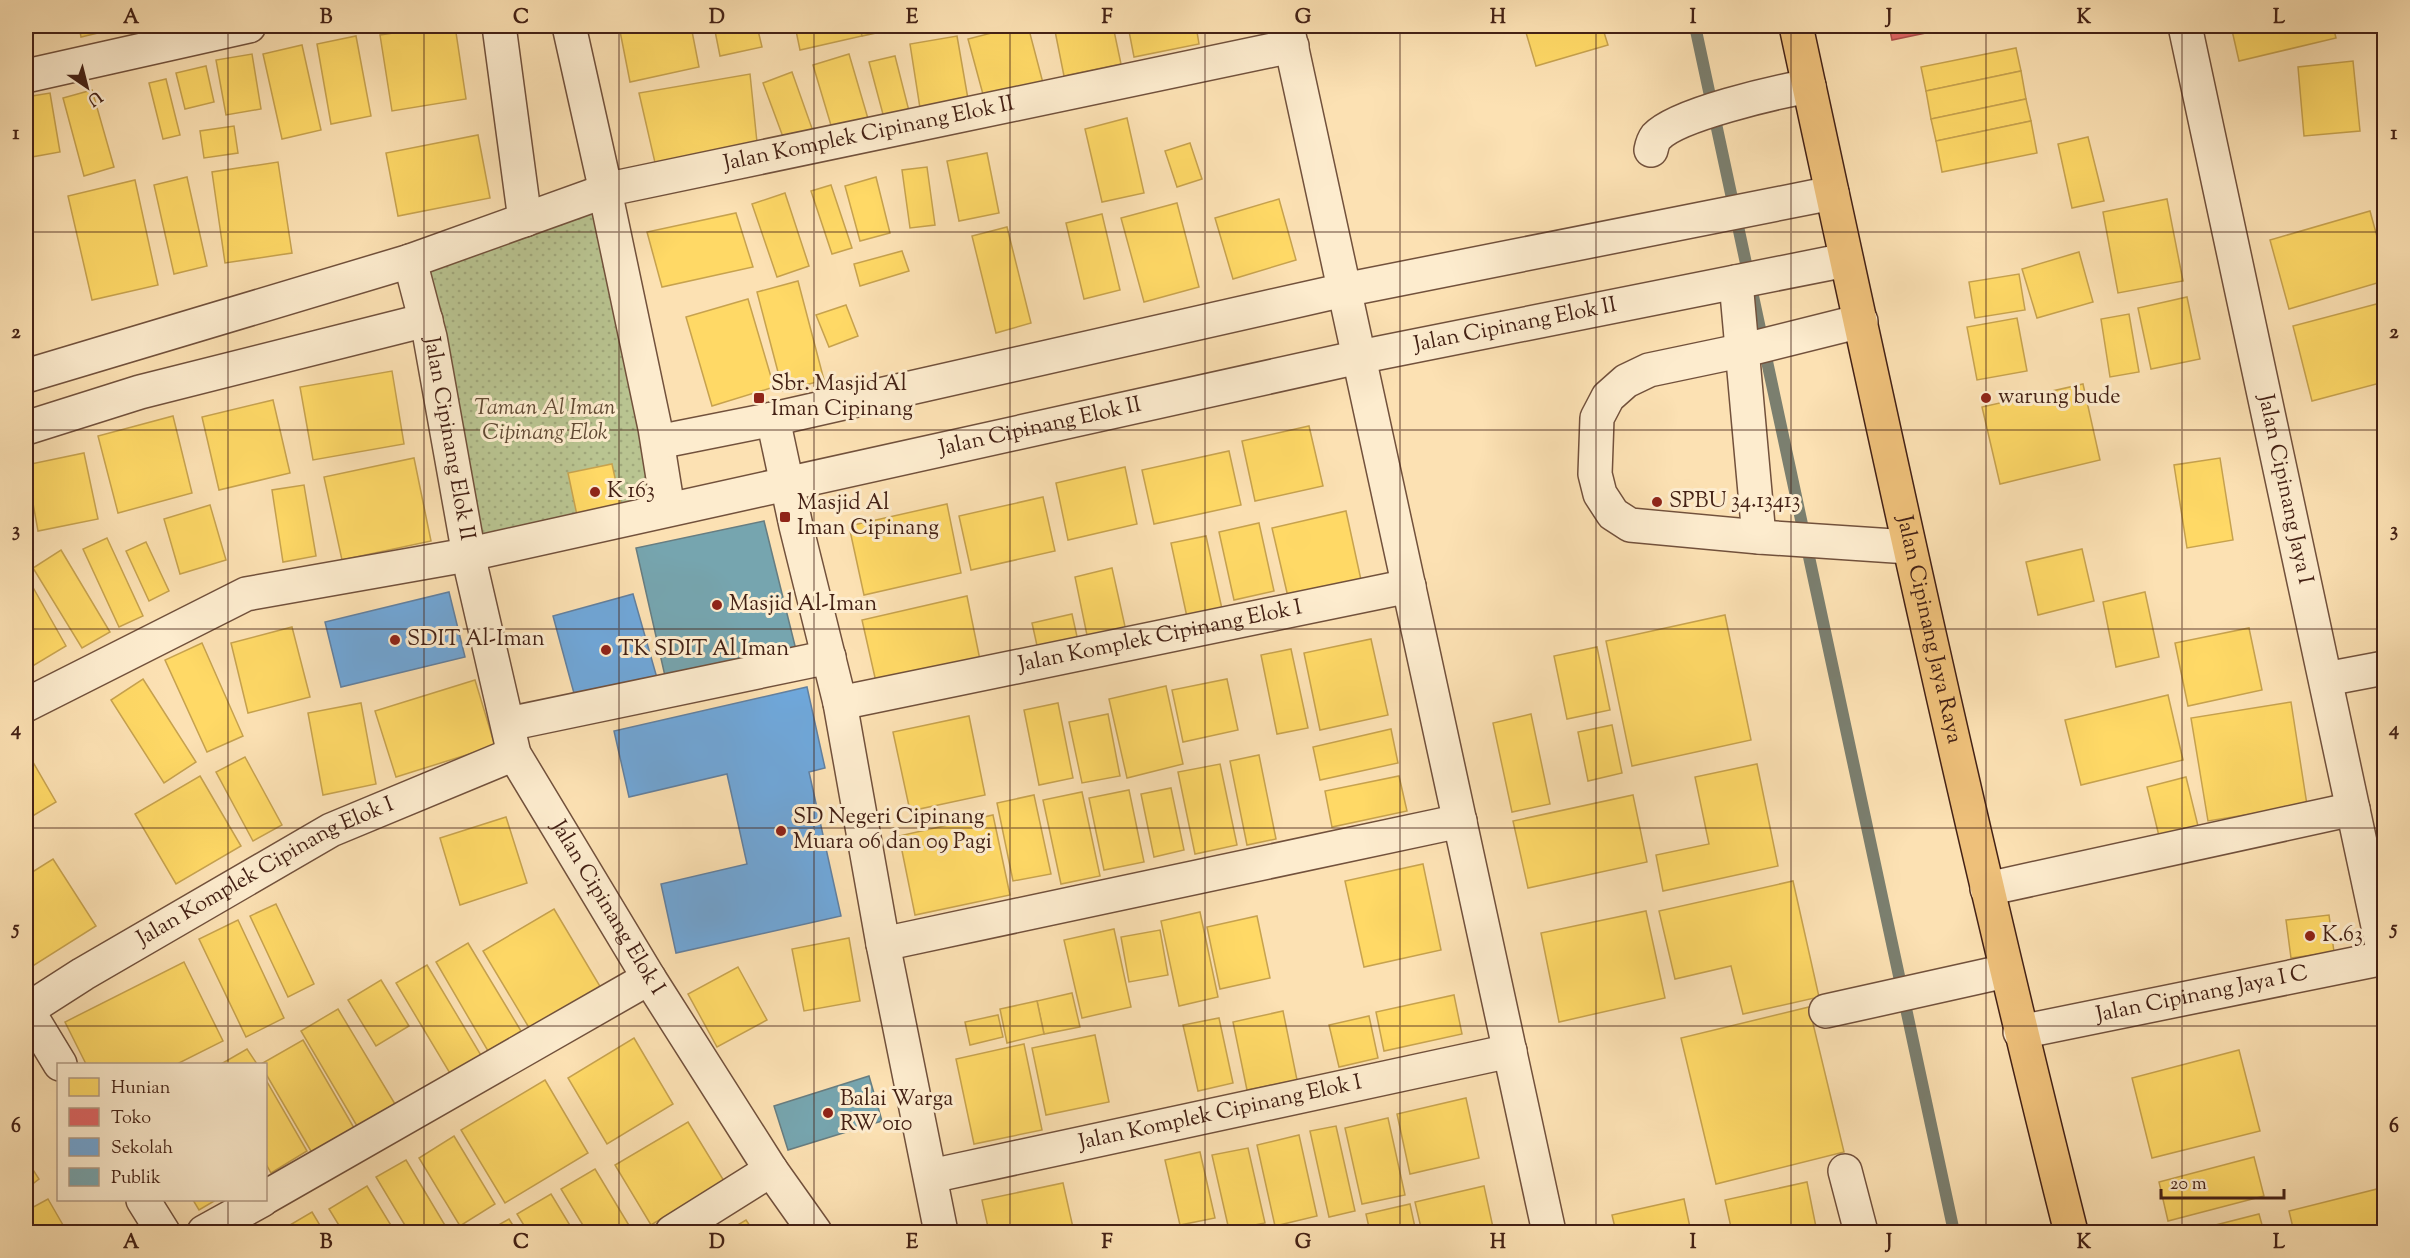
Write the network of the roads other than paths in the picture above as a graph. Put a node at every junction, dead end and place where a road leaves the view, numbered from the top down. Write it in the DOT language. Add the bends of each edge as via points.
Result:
graph roads {
  1 [pos="249,26"];
  2 [pos="499,26"];
  3 [pos="569,26"];
  4 [pos="1796,26"];
  5 [pos="2185,26"];
  6 [pos="1289,36"];
  7 [pos="26,76"];
  8 [pos="1809,86"];
  9 [pos="1651,150"];
  10 [pos="606,188"];
  11 [pos="1824,195"];
  12 [pos="525,220"];
  13 [pos="410,261"];
  14 [pos="1834,263"];
  15 [pos="1741,280"];
  16 [pos="1344,290"];
  17 [pos="426,320"];
  18 [pos="1861,321"];
  19 [pos="1756,347"];
  20 [pos="1359,357"];
  21 [pos="26,376"];
  22 [pos="773,419"];
  23 [pos="26,428"];
  24 [pos="658,442"];
  25 [pos="788,483"];
  26 [pos="668,509"];
  27 [pos="1773,538"];
  28 [pos="1909,547"];
  29 [pos="468,554"];
  30 [pos="1409,586"];
  31 [pos="829,657"];
  32 [pos="2385,668"];
  33 [pos="2326,680"];
  34 [pos="840,703"];
  35 [pos="26,705"];
  36 [pos="511,739"];
  37 [pos="2353,809"];
  38 [pos="1460,821"];
  39 [pos="1988,889"];
  40 [pos="883,944"];
  41 [pos="2385,956"];
  42 [pos="2006,971"];
  43 [pos="649,978"];
  44 [pos="26,1009"];
  45 [pos="1826,1011"];
  46 [pos="2020,1032"];
  47 [pos="1510,1051"];
  48 [pos="59,1063"];
  49 [pos="771,1170"];
  50 [pos="1845,1171"];
  51 [pos="931,1176"];
  52 [pos="267,1196"];
  53 [pos="144,1201"];
  54 [pos="259,1201"];
  55 [pos="163,1233"];
  56 [pos="204,1233"];
  57 [pos="672,1233"];
  58 [pos="814,1233"];
  59 [pos="941,1233"];
  60 [pos="1549,1233"];
  61 [pos="1861,1233"];
  62 [pos="2071,1233"];
  1 -- 7 [label="street"];
  2 -- 12 [label="street"];
  3 -- 10 [label="street"];
  4 -- 8 [label="main road, Jalan Cipinang Jaya Raya"];
  5 -- 33 [label="street, Jalan Cipinang Jaya I"];
  6 -- 10 [label="street, Jalan Komplek Cipinang Elok II"];
  6 -- 16 [label="street, Jalan Komplek Cipinang Elok II"];
  8 -- 9 [label="street" via="1702,114 1662,132 1654,139"];
  8 -- 11 [label="main road, Jalan Cipinang Jaya Raya"];
  10 -- 12 [label="street, Jalan Komplek Cipinang Elok II"];
  10 -- 24 [label="street"];
  11 -- 14 [label="main road, Jalan Cipinang Jaya Raya"];
  11 -- 16 [label="street"];
  12 -- 13 [label="street, Jalan Komplek Cipinang Elok II"];
  13 -- 17 [label="street, Jalan Cipinang Elok II"];
  13 -- 21 [label="street, Jalan Komplek Cipinang Elok II"];
  14 -- 15 [label="street, Jalan Cipinang Elok II"];
  14 -- 18 [label="main road, Jalan Cipinang Jaya Raya"];
  15 -- 19 [label="street"];
  15 -- 20 [label="street, Jalan Cipinang Elok II"];
  16 -- 20 [label="street"];
  16 -- 22 [label="street"];
  17 -- 23 [label="street" via="140,392"];
  17 -- 29 [label="street, Jalan Cipinang Elok II"];
  18 -- 19 [label="street"];
  18 -- 28 [label="main road, Jalan Cipinang Jaya Raya"];
  19 -- 27 [label="street"];
  19 -- 27 [label="street" via="1649,370 1626,381 1608,397 1597,418 1596,474 1600,494 1613,514 1630,525"];
  20 -- 25 [label="street, Jalan Cipinang Elok II"];
  20 -- 30 [label="street"];
  22 -- 24 [label="street"];
  22 -- 25 [label="street"];
  24 -- 26 [label="street"];
  25 -- 26 [label="street, Jalan Cipinang Elok II"];
  25 -- 31 [label="street"];
  26 -- 29 [label="street, Jalan Cipinang Elok II"];
  27 -- 28 [label="street"];
  28 -- 39 [label="main road, Jalan Cipinang Jaya Raya"];
  29 -- 35 [label="street" via="246,594"];
  29 -- 36 [label="street, Jalan Cipinang Elok I"];
  30 -- 34 [label="street, Jalan Komplek Cipinang Elok I"];
  30 -- 38 [label="street"];
  31 -- 34 [label="street"];
  31 -- 36 [label="street, Jalan Komplek Cipinang Elok I"];
  32 -- 33 [label="street"];
  33 -- 37 [label="street, Jalan Cipinang Jaya I"];
  34 -- 40 [label="street"];
  36 -- 43 [label="street, Jalan Cipinang Elok I"];
  36 -- 44 [label="street, Jalan Komplek Cipinang Elok I" via="331,830"];
  37 -- 39 [label="street"];
  37 -- 41 [label="street, Jalan Cipinang Jaya I"];
  38 -- 40 [label="street"];
  38 -- 47 [label="street"];
  39 -- 42 [label="main road, Jalan Cipinang Jaya Raya"];
  40 -- 51 [label="street"];
  41 -- 46 [label="street, Jalan Cipinang Jaya I C"];
  42 -- 45 [label="street"];
  42 -- 46 [label="main road, Jalan Cipinang Jaya Raya"];
  43 -- 49 [label="street, Jalan Cipinang Elok I"];
  43 -- 52 [label="street"];
  44 -- 48 [label="street"];
  46 -- 62 [label="main road, Jalan Cipinang Jaya Raya"];
  47 -- 51 [label="street, Jalan Komplek Cipinang Elok I"];
  47 -- 60 [label="street"];
  49 -- 57 [label="street"];
  49 -- 58 [label="street, Jalan Cipinang Elok I"];
  50 -- 61 [label="street"];
  51 -- 59 [label="street"];
  53 -- 55 [label="street"];
  54 -- 56 [label="street"];
}
